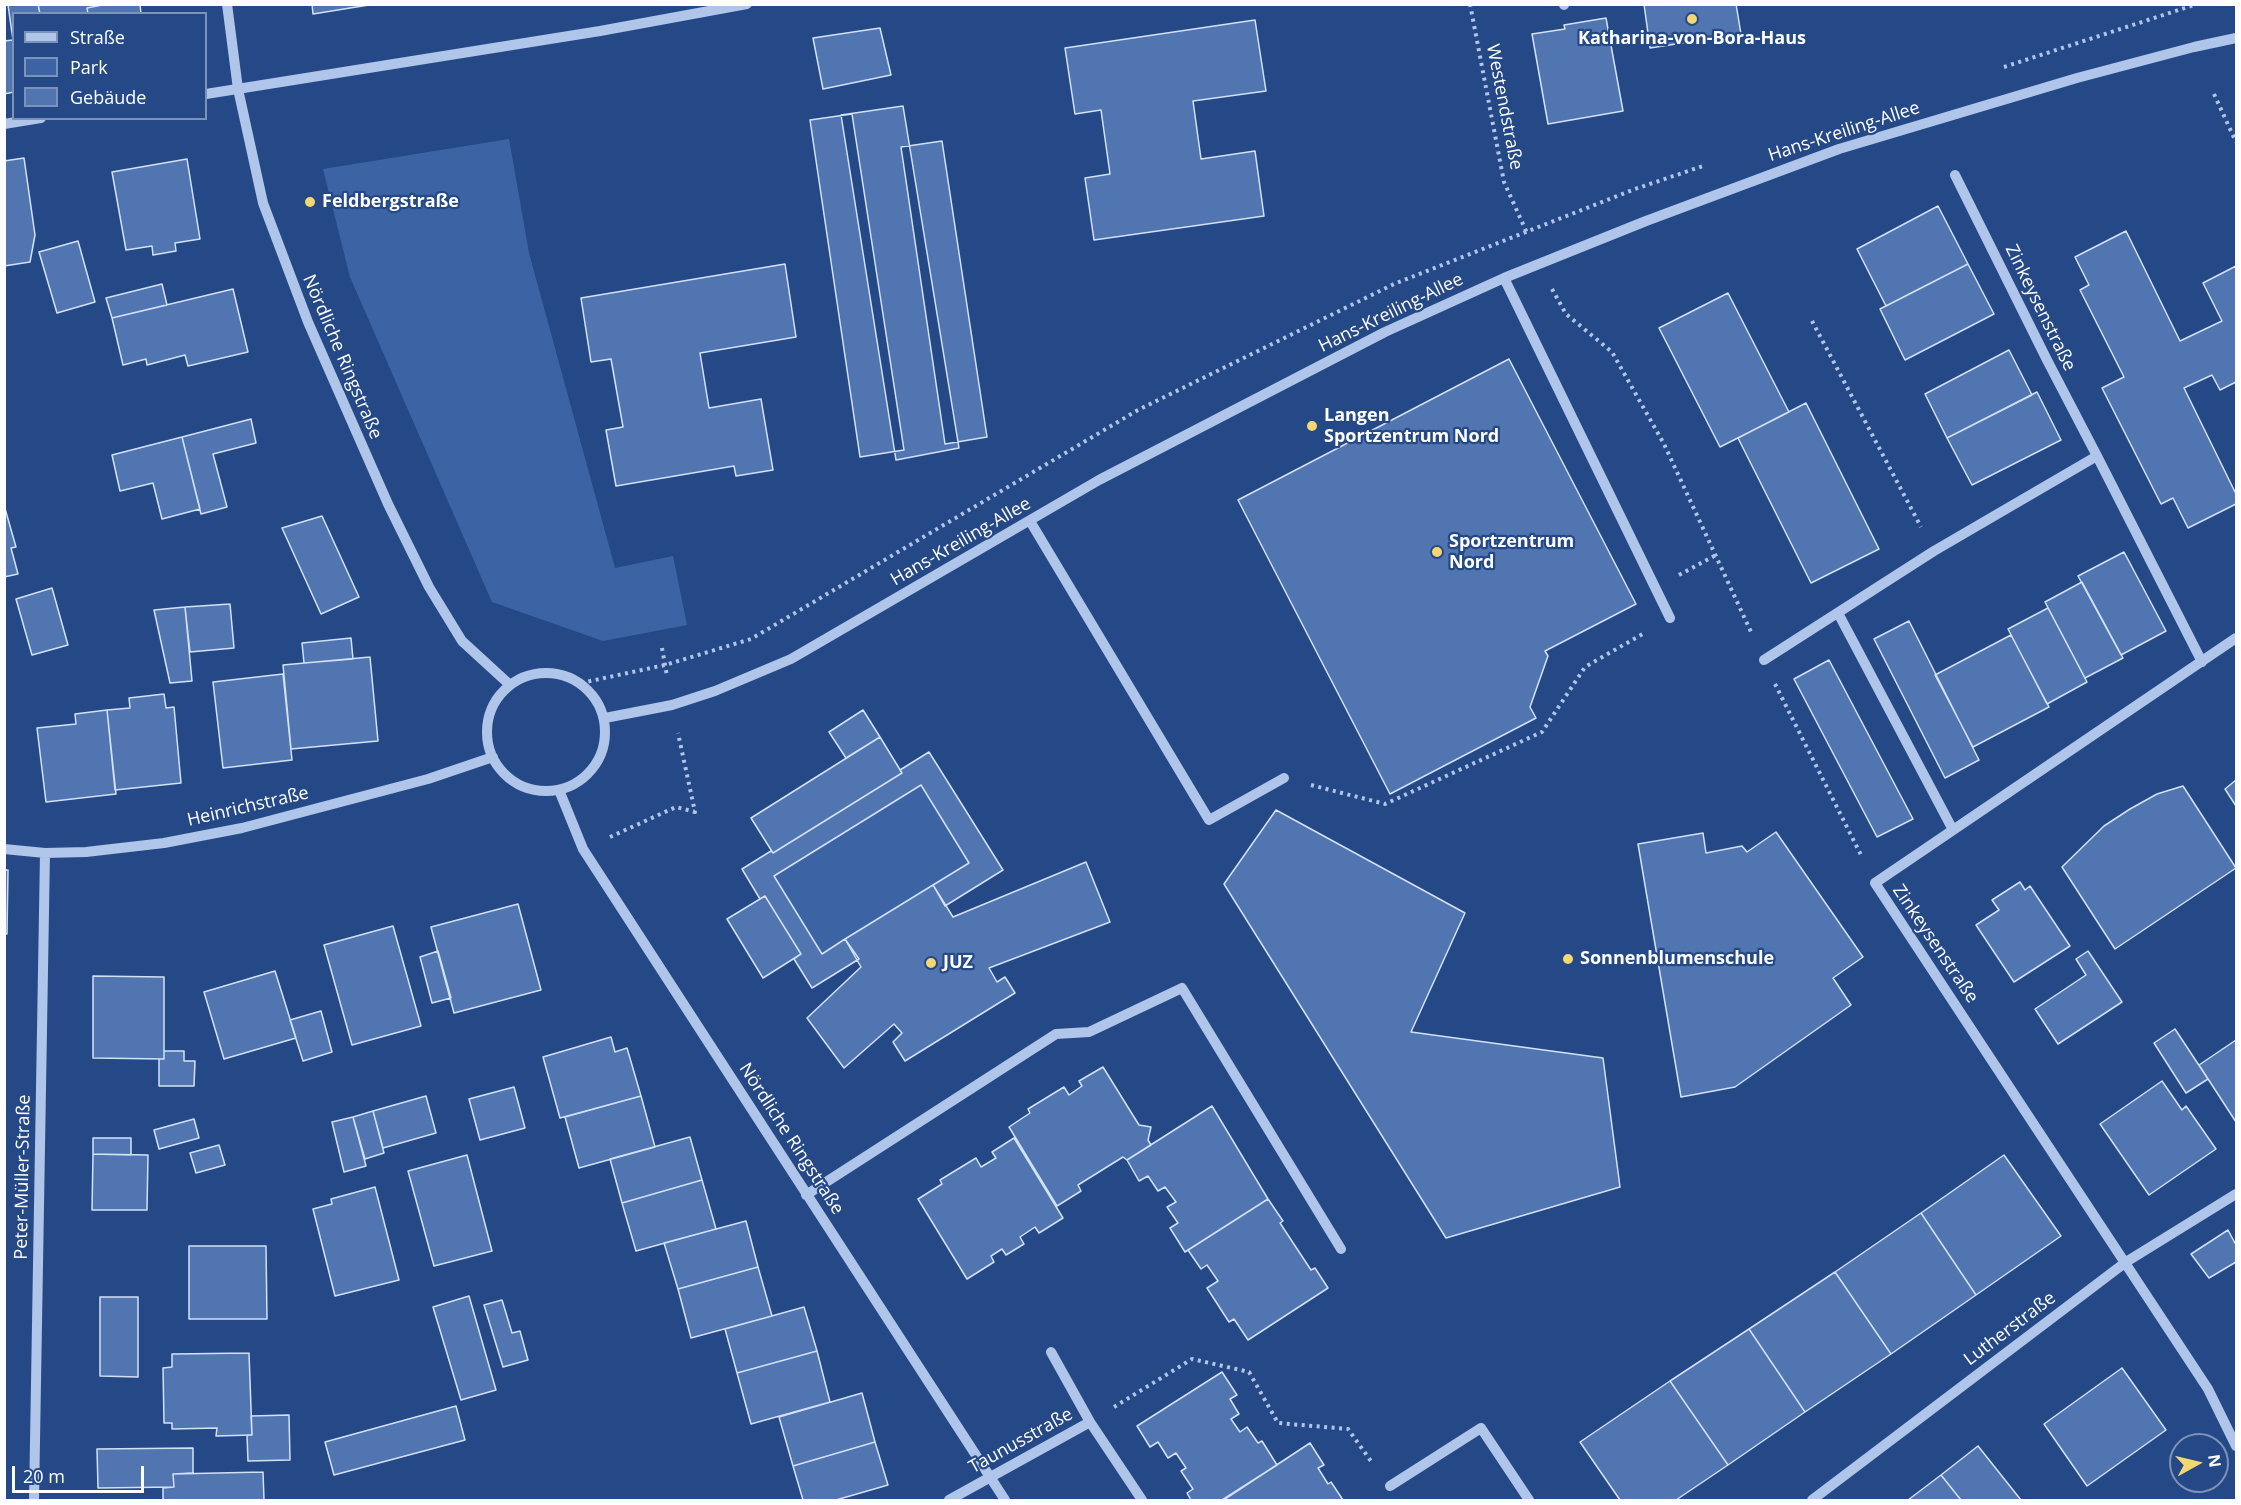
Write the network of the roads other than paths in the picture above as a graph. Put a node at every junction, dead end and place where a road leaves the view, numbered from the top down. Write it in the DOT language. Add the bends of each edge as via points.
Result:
graph roads {
  1 [pos="227,4"];
  2 [pos="747,4"];
  3 [pos="2236,39"];
  4 [pos="238,89"];
  5 [pos="207,93"];
  6 [pos="29,120"];
  7 [pos="4,124"];
  8 [pos="1955,175"];
  9 [pos="1504,278"];
  10 [pos="2097,456"];
  11 [pos="1029,521"];
  12 [pos="1838,613"];
  13 [pos="1670,618"];
  14 [pos="2236,638"];
  15 [pos="1764,660"];
  16 [pos="2202,662"];
  17 [pos="510,685"];
  18 [pos="605,718"];
  19 [pos="492,758"];
  20 [pos="1284,778"];
  21 [pos="559,790"];
  22 [pos="1953,830"];
  23 [pos="4,849"];
  24 [pos="45,853"];
  25 [pos="2236,1194"];
  26 [pos="806,1195"];
  27 [pos="1341,1249"];
  28 [pos="2126,1262"];
  29 [pos="1051,1352"];
  30 [pos="1090,1422"];
  31 [pos="2236,1446"];
  32 [pos="991,1477"];
  33 [pos="1390,1486"];
  34 [pos="34,1500"];
  35 [pos="949,1500"];
  36 [pos="1005,1500"];
  37 [pos="1142,1500"];
  38 [pos="1529,1500"];
  39 [pos="1812,1500"];
  1 -- 4 [label="street, Nördliche Ringstraße"];
  2 -- 4 [label="street"];
  3 -- 9 [label="street, Hans-Kreiling-Allee" via="2077,78 1839,149 1646,220"];
  4 -- 5 [label="street"];
  4 -- 17 [label="street, Nördliche Ringstraße" via="263,203 277,244 388,504 429,587 462,641"];
  6 -- 7 [label="street"];
  8 -- 10 [label="street, Zinkeysenstraße"];
  9 -- 11 [label="street, Hans-Kreiling-Allee" via="1385,332 1099,480"];
  9 -- 13 [label="street"];
  10 -- 12 [label="street" via="1934,551"];
  10 -- 16 [label="street, Zinkeysenstraße"];
  11 -- 18 [label="street, Hans-Kreiling-Allee" via="791,659 672,705"];
  11 -- 20 [label="street" via="1209,819"];
  12 -- 15 [label="street"];
  12 -- 22 [label="street"];
  14 -- 16 [label="street, Zinkeysenstraße"];
  16 -- 22 [label="street, Zinkeysenstraße"];
  17 -- 18 [label="street" via="541,672 558,674 581,684 596,699"];
  17 -- 19 [label="street" via="496,700 487,727"];
  18 -- 21 [label="street" via="605,744 597,763 578,782"];
  19 -- 21 [label="street" via="511,780 530,789"];
  19 -- 24 [label="street, Heinrichstraße" via="242,828 164,843"];
  21 -- 26 [label="street, Nördliche Ringstraße" via="583,849"];
  22 -- 28 [label="street, Zinkeysenstraße" via="1875,884"];
  23 -- 24 [label="street, Heinrichstraße"];
  24 -- 34 [label="street, Peter-Müller-Straße"];
  25 -- 28 [label="street, Lutherstraße"];
  26 -- 27 [label="street" via="1056,1034 1089,1032 1182,988"];
  26 -- 32 [label="street, Nördliche Ringstraße"];
  28 -- 31 [label="street, Zinkeysenstraße" via="2208,1389"];
  28 -- 39 [label="street, Lutherstraße"];
  29 -- 30 [label="street"];
  30 -- 32 [label="street, Taunusstraße"];
  30 -- 37 [label="street, Taunusstraße"];
  32 -- 35 [label="street, Taunusstraße"];
  32 -- 36 [label="street, Nördliche Ringstraße"];
  33 -- 38 [label="street" via="1481,1428"];
}
